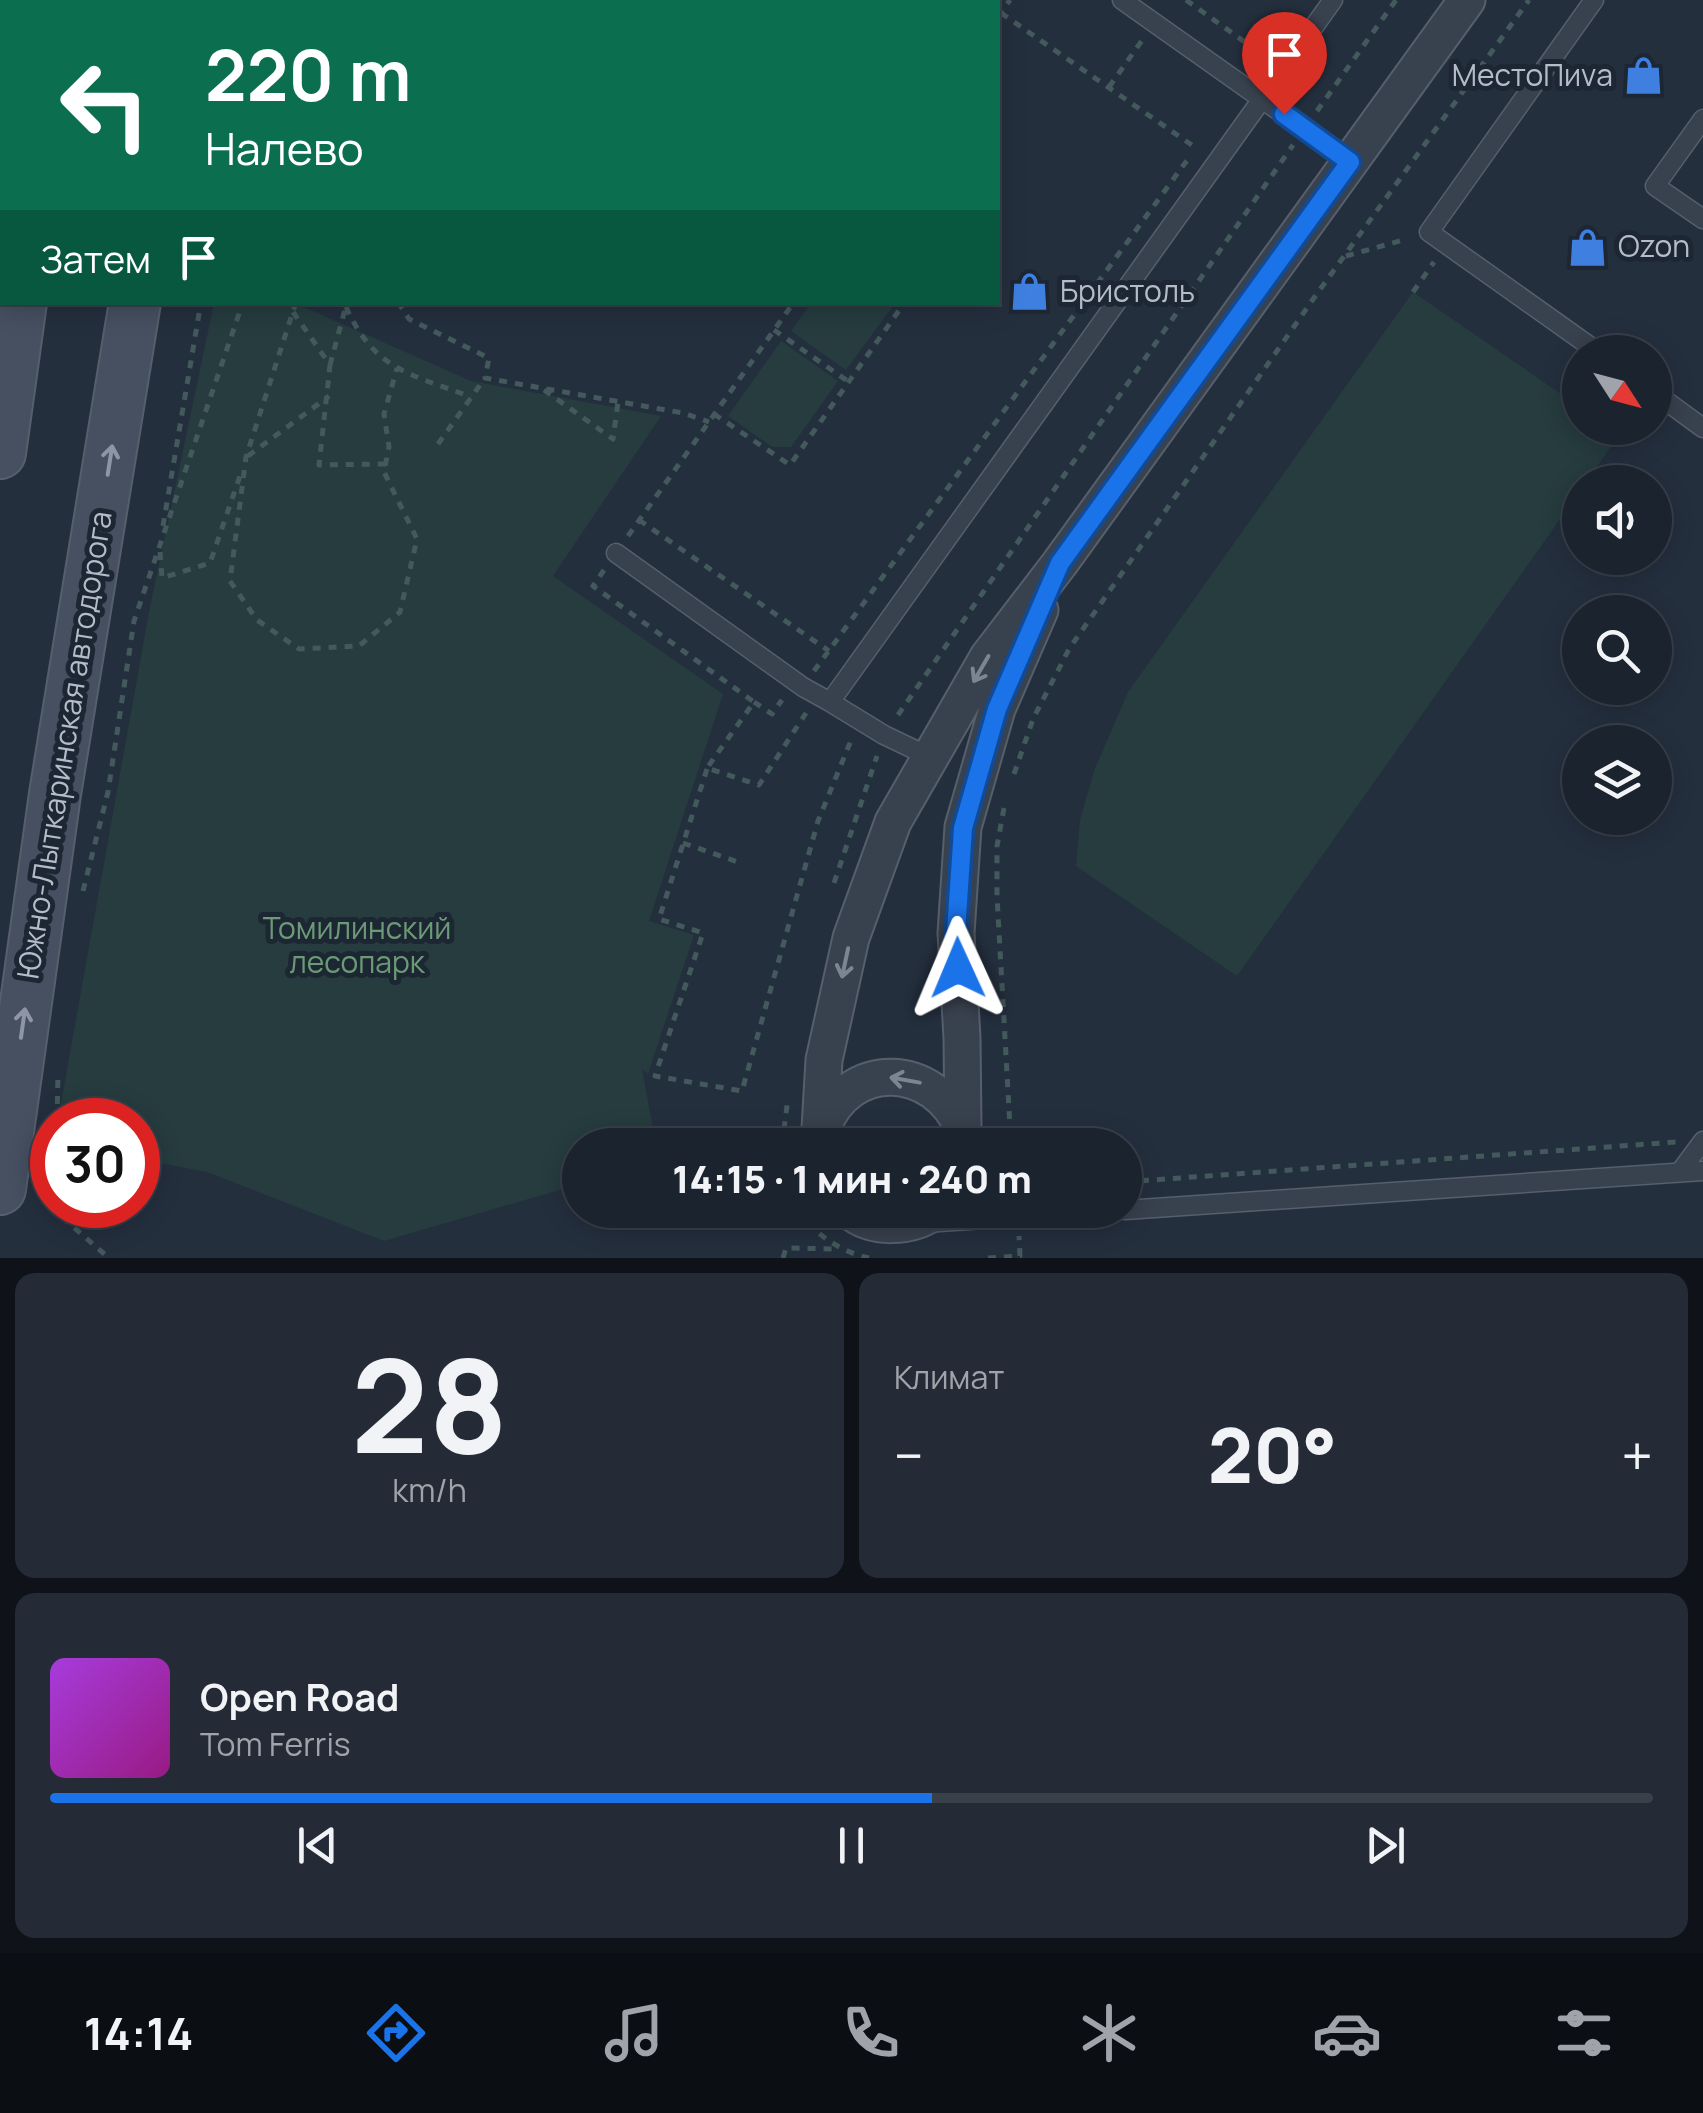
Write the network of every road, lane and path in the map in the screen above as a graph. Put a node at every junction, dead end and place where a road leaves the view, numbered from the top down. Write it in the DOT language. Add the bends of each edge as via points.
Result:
graph roads {
  1 [pos="1122,0"];
  2 [pos="1186,0"];
  3 [pos="1334,0"];
  4 [pos="1467,0"];
  5 [pos="1528,0"];
  6 [pos="1594,0"];
  7 [pos="1000,16"];
  8 [pos="1154,23"];
  9 [pos="1263,55"];
  10 [pos="1108,88"];
  11 [pos="1263,100"];
  12 [pos="1703,119"];
  13 [pos="1350,162"];
  14 [pos="1703,220"];
  15 [pos="1430,232"];
  16 [pos="1446,244"];
  17 [pos="1344,257"];
  18 [pos="1413,292"];
  19 [pos="21,305"];
  20 [pos="135,305"];
  21 [pos="200,305"];
  22 [pos="242,305"];
  23 [pos="295,305"];
  24 [pos="346,305"];
  25 [pos="400,305"];
  26 [pos="792,305"];
  27 [pos="903,305"];
  28 [pos="292,312"];
  29 [pos="774,330"];
  30 [pos="1604,331"];
  31 [pos="1574,335"];
  32 [pos="1610,335"];
  33 [pos="330,365"];
  34 [pos="397,368"];
  35 [pos="485,378"];
  36 [pos="849,382"];
  37 [pos="541,388"];
  38 [pos="329,396"];
  39 [pos="471,397"];
  40 [pos="618,402"];
  41 [pos="1672,405"];
  42 [pos="714,414"];
  43 [pos="709,422"];
  44 [pos="1703,428"];
  45 [pos="438,444"];
  46 [pos="0,453"];
  47 [pos="246,457"];
  48 [pos="386,464"];
  49 [pos="639,520"];
  50 [pos="160,546"];
  51 [pos="616,553"];
  52 [pos="1060,563"];
  53 [pos="829,651"];
  54 [pos="799,684"];
  55 [pos="754,702"];
  56 [pos="830,702"];
  57 [pos="858,721"];
  58 [pos="930,757"];
  59 [pos="707,768"];
  60 [pos="1014,774"];
  61 [pos="1007,792"];
  62 [pos="683,844"];
  63 [pos="738,862"];
  64 [pos="79,908"];
  65 [pos="58,1062"];
  66 [pos="57,1098"];
  67 [pos="820,1128"];
  68 [pos="822,1128"];
  69 [pos="960,1128"];
  70 [pos="964,1128"];
  71 [pos="1010,1128"];
  72 [pos="1694,1141"];
  73 [pos="1703,1171"];
  74 [pos="1680,1172"];
  75 [pos="1142,1181"];
  76 [pos="0,1189"];
  77 [pos="1142,1209"];
  78 [pos="75,1228"];
  79 [pos="842,1248"];
  80 [pos="109,1258"];
  81 [pos="783,1258"];
  1 -- 8 [label="lane"];
  2 -- 9 [label="path"];
  3 -- 11 [label="lane"];
  4 -- 13 [label="street"];
  5 -- 17 [label="path"];
  6 -- 15 [label="lane"];
  7 -- 10 [label="path"];
  8 -- 10 [label="path"];
  8 -- 11 [label="lane"];
  10 -- 53 [label="path" via="1196,148"];
  11 -- 13 [label="lane"];
  11 -- 56 [label="lane"];
  12 -- 14 [label="lane" via="1656,186"];
  13 -- 52 [label="street"];
  15 -- 16 [label="lane"];
  15 -- 17 [label="path"];
  16 -- 18 [label="path"];
  16 -- 31 [label="lane"];
  17 -- 60 [label="path" via="1068,649"];
  19 -- 46 [label="main road"];
  76 -- 20 [label="main road, Южно-Лыткаринская автодорога, one-way" via="54,794"];
  21 -- 50 [label="path"];
  22 -- 50 [label="path"];
  23 -- 28 [label="path"];
  24 -- 33 [label="path"];
  24 -- 34 [label="path" via="358,335"];
  25 -- 35 [label="path" via="409,318 490,358"];
  26 -- 29 [label="path"];
  27 -- 36 [label="path"];
  28 -- 33 [label="path"];
  28 -- 47 [label="path"];
  29 -- 36 [label="path"];
  29 -- 42 [label="path"];
  30 -- 32 [label="path"];
  33 -- 38 [label="path"];
  34 -- 39 [label="path"];
  34 -- 48 [label="path" via="384,414"];
  35 -- 37 [label="path"];
  35 -- 39 [label="path"];
  36 -- 42 [label="path" via="790,465"];
  37 -- 40 [label="path"];
  37 -- 40 [label="path" via="613,439"];
  38 -- 47 [label="path"];
  38 -- 48 [label="path" via="319,464"];
  39 -- 45 [label="path"];
  40 -- 43 [label="path"];
  41 -- 44 [label="lane"];
  42 -- 43 [label="path"];
  43 -- 49 [label="path"];
  47 -- 48 [label="path" via="230,581 257,620 300,649 358,646 400,612 417,539"];
  47 -- 50 [label="path" via="210,562 162,578"];
  49 -- 51 [label="path"];
  49 -- 53 [label="path"];
  50 -- 64 [label="path" via="134,621 108,792"];
  51 -- 54 [label="lane"];
  51 -- 55 [label="path" via="592,586"];
  52 -- 58 [label="street, one-way" via="988,658"];
  52 -- 70 [label="street" via="997,709 963,828 956,932"];
  53 -- 54 [label="path"];
  54 -- 55 [label="path" via="772,714"];
  54 -- 56 [label="lane"];
  54 -- 59 [label="path" via="806,713 759,785"];
  55 -- 59 [label="path"];
  56 -- 57 [label="lane"];
  57 -- 58 [label="lane"];
  57 -- 62 [label="path" via="818,821 742,1091 655,1076 704,933 659,919"];
  58 -- 67 [label="street, one-way" via="893,822 850,938 824,1060"];
  59 -- 62 [label="path"];
  61 -- 71 [label="path" via="997,896"];
  62 -- 63 [label="path"];
  65 -- 66 [label="path"];
  69 -- 68 [label="street, one-way" via="950,1104 934,1090 893,1077 852,1089"];
  72 -- 74 [label="lane"];
  72 -- 75 [label="path"];
  73 -- 74 [label="lane"];
  74 -- 77 [label="lane"];
  78 -- 80 [label="path"];
  79 -- 81 [label="path" via="786,1248"];
}
